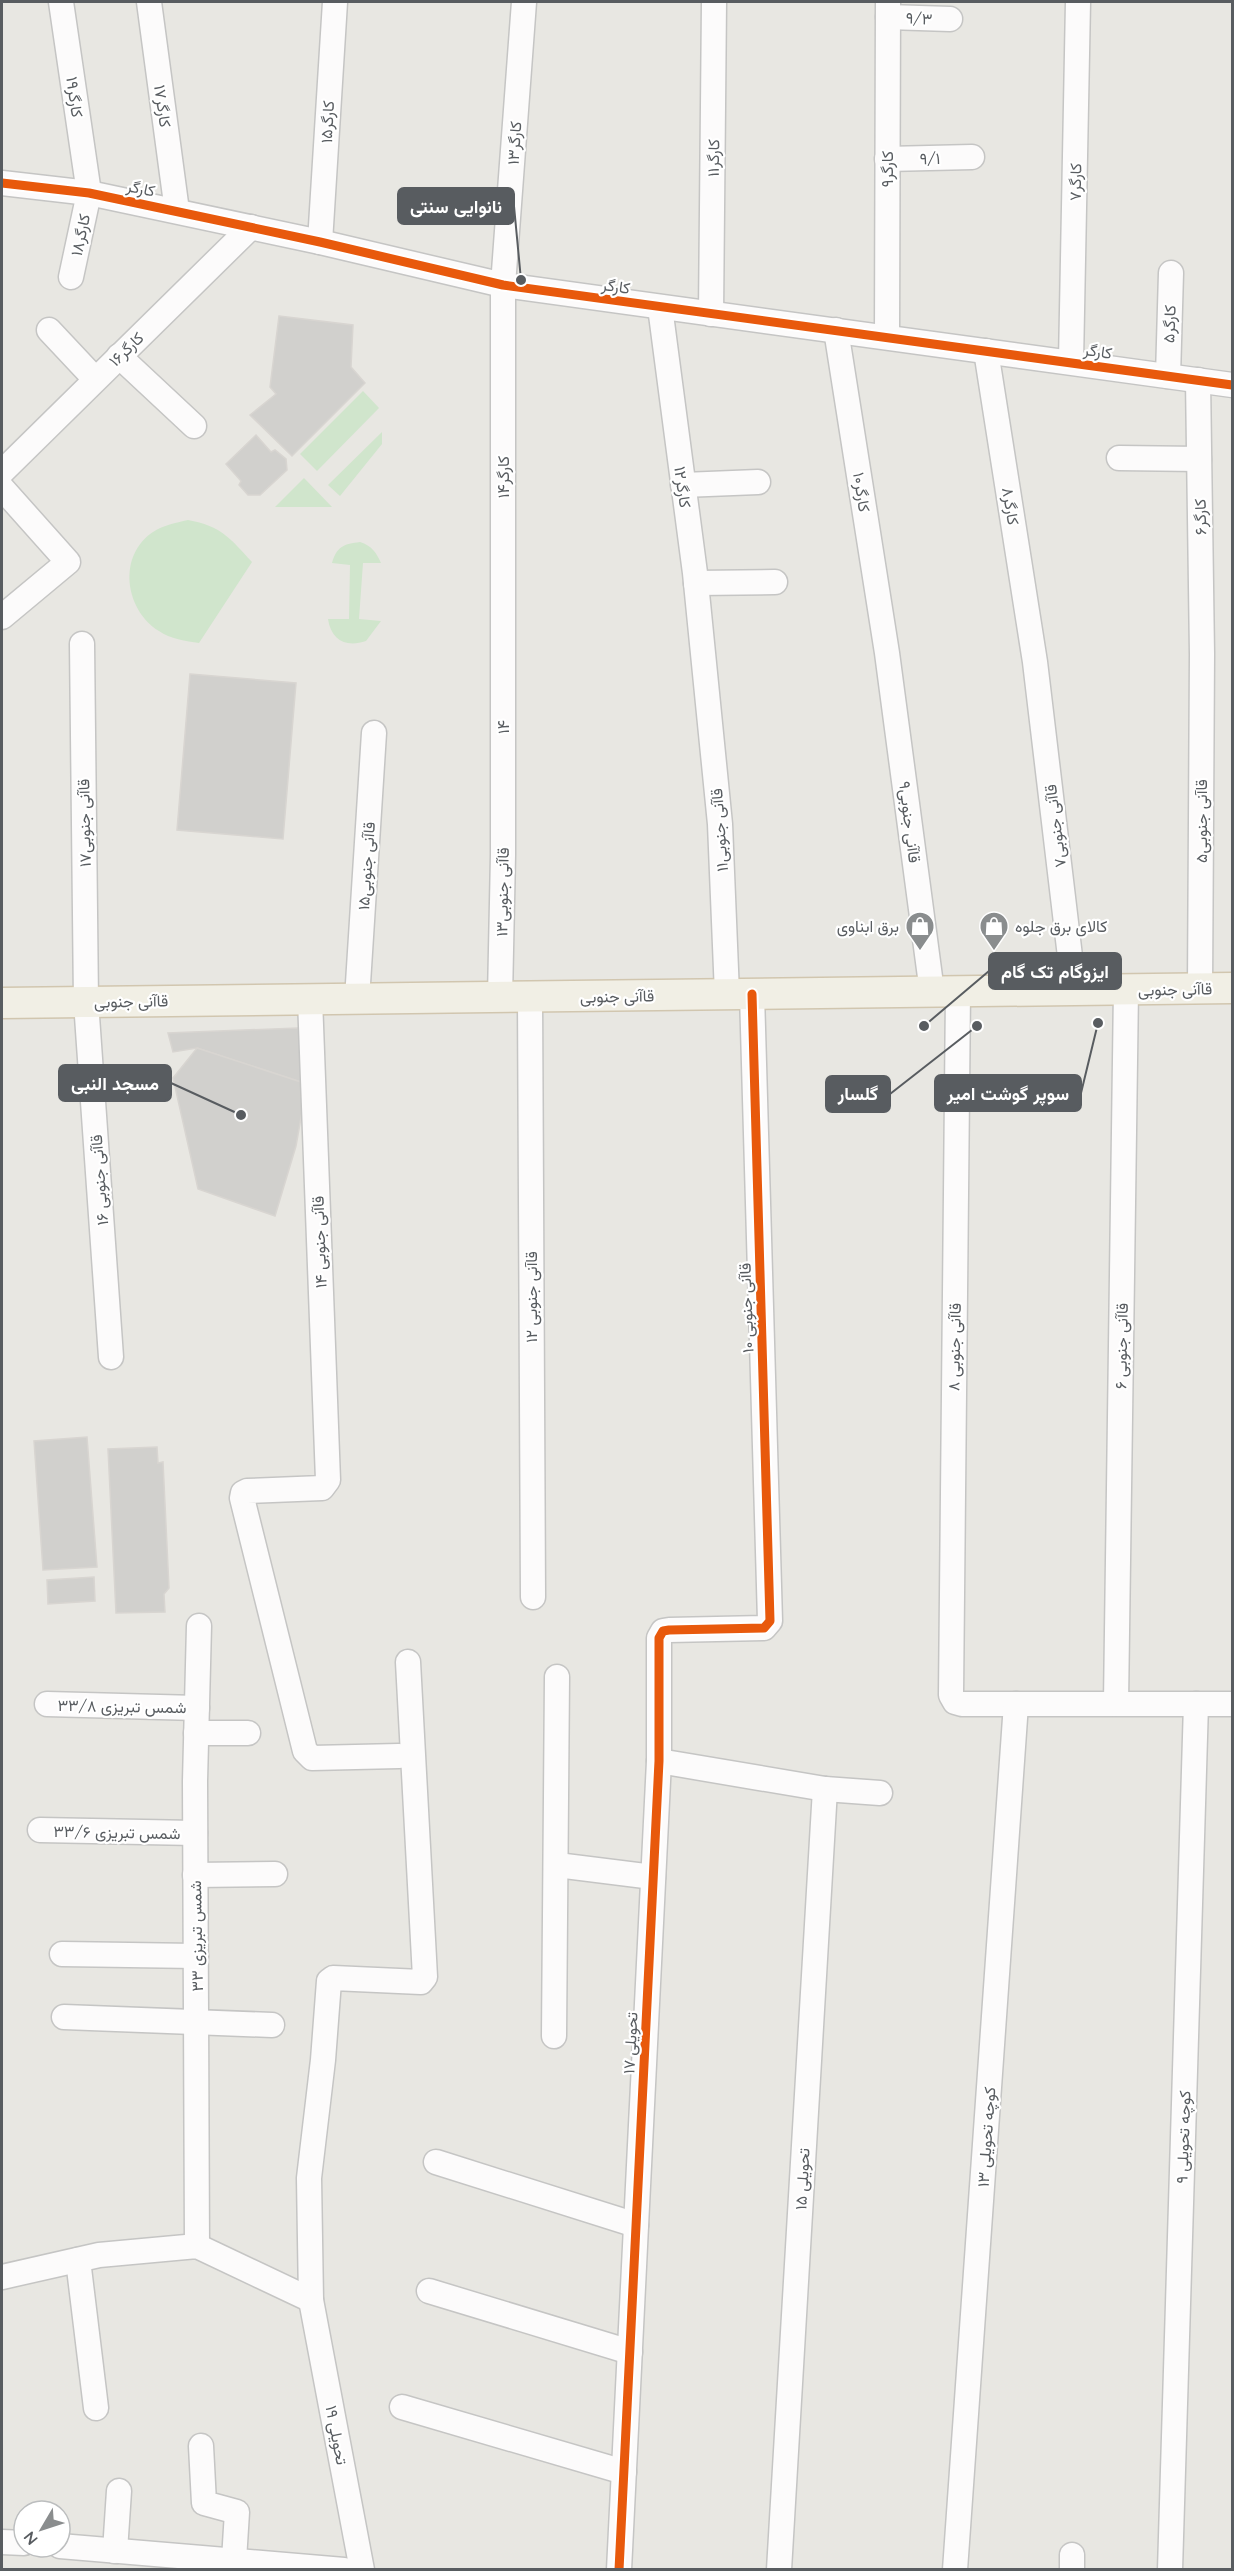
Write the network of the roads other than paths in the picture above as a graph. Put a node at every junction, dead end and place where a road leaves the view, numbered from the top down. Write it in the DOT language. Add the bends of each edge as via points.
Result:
graph roads {
  1 [pos="62,2"];
  2 [pos="149,2"];
  3 [pos="334,2"];
  4 [pos="524,2"];
  5 [pos="714,2"];
  6 [pos="1078,2"];
  7 [pos="888,9"];
  8 [pos="950,19"];
  9 [pos="972,157"];
  10 [pos="888,159"];
  11 [pos="2,183"];
  12 [pos="89,193"];
  13 [pos="177,211"];
  14 [pos="251,227"];
  15 [pos="320,242"];
  16 [pos="1171,273"];
  17 [pos="71,277"];
  18 [pos="503,285"];
  19 [pos="660,307"];
  20 [pos="711,314"];
  21 [pos="49,330"];
  22 [pos="837,330"];
  23 [pos="887,337"];
  24 [pos="986,351"];
  25 [pos="119,356"];
  26 [pos="1071,362"];
  27 [pos="1168,376"];
  28 [pos="95,379"];
  29 [pos="1198,380"];
  30 [pos="1233,385"];
  31 [pos="194,426"];
  32 [pos="1119,458"];
  33 [pos="1199,459"];
  34 [pos="2,472"];
  35 [pos="758,482"];
  36 [pos="683,485"];
  37 [pos="2,488"];
  38 [pos="776,582"];
  39 [pos="696,583"];
  40 [pos="2,617"];
  41 [pos="82,644"];
  42 [pos="887,653"];
  43 [pos="1202,654"];
  44 [pos="1035,662"];
  45 [pos="704,667"];
  46 [pos="503,668"];
  47 [pos="374,733"];
  48 [pos="503,786"];
  49 [pos="1200,988"];
  50 [pos="1233,988"];
  51 [pos="1126,989"];
  52 [pos="1074,990"];
  53 [pos="945,992"];
  54 [pos="740,994"];
  55 [pos="500,997"];
  56 [pos="530,997"];
  57 [pos="310,999"];
  58 [pos="357,999"];
  59 [pos="86,1002"];
  60 [pos="2,1003"];
  61 [pos="111,1357"];
  62 [pos="533,1597"];
  63 [pos="770,1621"];
  64 [pos="199,1626"];
  65 [pos="408,1662"];
  66 [pos="557,1677"];
  67 [pos="1116,1703"];
  68 [pos="47,1704"];
  69 [pos="1016,1704"];
  70 [pos="1196,1704"];
  71 [pos="1233,1704"];
  72 [pos="197,1708"];
  73 [pos="196,1733"];
  74 [pos="248,1733"];
  75 [pos="399,1756"];
  76 [pos="658,1761"];
  77 [pos="825,1789"];
  78 [pos="880,1793"];
  79 [pos="40,1830"];
  80 [pos="195,1833"];
  81 [pos="557,1865"];
  82 [pos="275,1874"];
  83 [pos="195,1875"];
  84 [pos="653,1877"];
  85 [pos="62,1954"];
  86 [pos="196,1956"];
  87 [pos="64,2017"];
  88 [pos="197,2024"];
  89 [pos="272,2025"];
  90 [pos="554,2036"];
  91 [pos="436,2162"];
  92 [pos="636,2225"];
  93 [pos="197,2246"];
  94 [pos="78,2260"];
  95 [pos="2,2277"];
  96 [pos="429,2291"];
  97 [pos="311,2300"];
  98 [pos="630,2352"];
  99 [pos="402,2407"];
  100 [pos="96,2408"];
  101 [pos="201,2445"];
  102 [pos="624,2472"];
  103 [pos="119,2491"];
  104 [pos="72,2547"];
  105 [pos="115,2551"];
  106 [pos="239,2564"];
  107 [pos="283,2567"];
  108 [pos="344,2570"];
  109 [pos="362,2570"];
  110 [pos="619,2570"];
  111 [pos="779,2570"];
  112 [pos="956,2570"];
  113 [pos="1170,2570"];
  1 -- 12 [label="street, کارگر۱۹"];
  2 -- 13 [label="street, کارگر۱۷"];
  3 -- 15 [label="street, کارگر۱۵"];
  4 -- 18 [label="street, کارگر۱۳"];
  5 -- 20 [label="street, کارگر۱۱"];
  6 -- 26 [label="street, کارگر۷"];
  7 -- 8 [label="street, ۹/۳"];
  7 -- 10 [label="street, کارگر۹"];
  9 -- 10 [label="street, ۹/۱"];
  10 -- 23 [label="street, کارگر۹"];
  11 -- 12 [label="street, کارگر"];
  12 -- 13 [label="street, کارگر"];
  12 -- 17 [label="street, کارگر۱۸"];
  13 -- 14 [label="street, کارگر"];
  14 -- 15 [label="street, کارگر"];
  14 -- 25 [label="street, کارگر۱۶"];
  15 -- 18 [label="street, کارگر"];
  16 -- 27 [label="street, کارگر۵"];
  18 -- 19 [label="street, کارگر"];
  18 -- 46 [label="street, کارگر۱۴"];
  19 -- 20 [label="street, کارگر"];
  19 -- 36 [label="street, کارگر۱۲"];
  20 -- 22 [label="street, کارگر"];
  21 -- 28 [label="street"];
  22 -- 23 [label="street, کارگر"];
  22 -- 42 [label="street, کارگر۱۰"];
  23 -- 24 [label="street, کارگر"];
  24 -- 26 [label="street, کارگر"];
  24 -- 44 [label="street, کارگر۸"];
  25 -- 28 [label="street, کارگر۱۶"];
  25 -- 31 [label="street"];
  26 -- 27 [label="street, کارگر"];
  27 -- 29 [label="street, کارگر"];
  28 -- 34 [label="street, کارگر۱۶"];
  29 -- 30 [label="street, کارگر"];
  29 -- 33 [label="street, کارگر۶"];
  32 -- 33 [label="street"];
  33 -- 43 [label="street, کارگر۶"];
  35 -- 36 [label="street"];
  36 -- 39 [label="street, کارگر۱۲"];
  37 -- 40 [label="street" via="68,562"];
  38 -- 39 [label="street"];
  39 -- 45 [label="street, کارگر۱۲"];
  41 -- 59 [label="street, قاآنی جنوبی۱۷"];
  42 -- 53 [label="street, قاآنی جنوبی۹"];
  43 -- 49 [label="street, قاآنی جنوبی۵"];
  44 -- 52 [label="street, قاآنی جنوبی۷"];
  45 -- 54 [label="street, قاآنی جنوبی۱۱"];
  46 -- 48 [label="street, ۱۴"];
  47 -- 58 [label="street, قاآنی جنوبی۱۵"];
  48 -- 55 [label="street, قاآنی جنوبی۱۳"];
  49 -- 50 [label="main road, قاآنی جنوبی"];
  49 -- 51 [label="main road, قاآنی جنوبی"];
  51 -- 52 [label="main road, قاآنی جنوبی"];
  51 -- 67 [label="street, قاآنی جنوبی ۶"];
  52 -- 53 [label="main road, قاآنی جنوبی"];
  53 -- 54 [label="main road, قاآنی جنوبی"];
  53 -- 69 [label="street, قاآنی جنوبی ۸" via="951,1695 962,1704"];
  54 -- 56 [label="main road, قاآنی جنوبی"];
  54 -- 63 [label="street, قاآنی جنوبی ۱۰"];
  55 -- 56 [label="main road, قاآنی جنوبی"];
  55 -- 58 [label="main road, قاآنی جنوبی"];
  56 -- 62 [label="street, قاآنی جنوبی ۱۲"];
  57 -- 58 [label="main road, قاآنی جنوبی"];
  57 -- 59 [label="main road, قاآنی جنوبی"];
  57 -- 75 [label="street, قاآنی جنوبی ۱۴" via="328,1480 322,1488 247,1491 242,1498 305,1751 312,1758"];
  59 -- 60 [label="main road, قاآنی جنوبی"];
  59 -- 61 [label="street, قاآنی جنوبی ۱۶"];
  63 -- 76 [label="street, تحویلی ۱۷" via="764,1628 663,1631 659,1638"];
  64 -- 72 [label="street, شمس تبریزی ۳۳"];
  65 -- 97 [label="street, تحویلی ۱۹" via="425,1977 421,1982 333,1978 329,1981 309,2178"];
  66 -- 81 [label="street"];
  67 -- 69 [label="street"];
  67 -- 70 [label="street"];
  68 -- 72 [label="street, شمس تبریزی ۳۳/۸"];
  69 -- 112 [label="street, کوچه تحویلی ۱۳"];
  70 -- 71 [label="street"];
  70 -- 113 [label="street, کوچه تحویلی ۹"];
  72 -- 73 [label="street, شمس تبریزی ۳۳"];
  73 -- 74 [label="street"];
  73 -- 80 [label="street, شمس تبریزی ۳۳"];
  76 -- 77 [label="street"];
  76 -- 84 [label="street, تحویلی ۱۷"];
  77 -- 78 [label="street"];
  77 -- 111 [label="street, تحویلی ۱۵"];
  79 -- 80 [label="street, شمس تبریزی ۳۳/۶"];
  80 -- 83 [label="street, شمس تبریزی ۳۳"];
  81 -- 84 [label="street"];
  81 -- 90 [label="street"];
  82 -- 83 [label="street"];
  83 -- 86 [label="street, شمس تبریزی ۳۳"];
  84 -- 92 [label="street, تحویلی ۱۷"];
  85 -- 86 [label="street"];
  86 -- 88 [label="street, شمس تبریزی ۳۳"];
  87 -- 88 [label="street"];
  88 -- 89 [label="street"];
  88 -- 93 [label="street, شمس تبریزی ۳۳"];
  91 -- 92 [label="street"];
  92 -- 98 [label="street, تحویلی ۱۷"];
  93 -- 94 [label="street"];
  93 -- 97 [label="street"];
  94 -- 95 [label="street"];
  94 -- 100 [label="street"];
  96 -- 98 [label="street"];
  97 -- 109 [label="street, تحویلی ۱۹"];
  98 -- 102 [label="street, تحویلی ۱۷"];
  99 -- 102 [label="street"];
  101 -- 106 [label="street" via="204,2504 237,2512"];
  102 -- 110 [label="street, تحویلی ۱۷"];
  103 -- 105 [label="street"];
  104 -- 105 [label="street"];
  105 -- 106 [label="street"];
  106 -- 107 [label="street"];
  107 -- 108 [label="street"];
}
